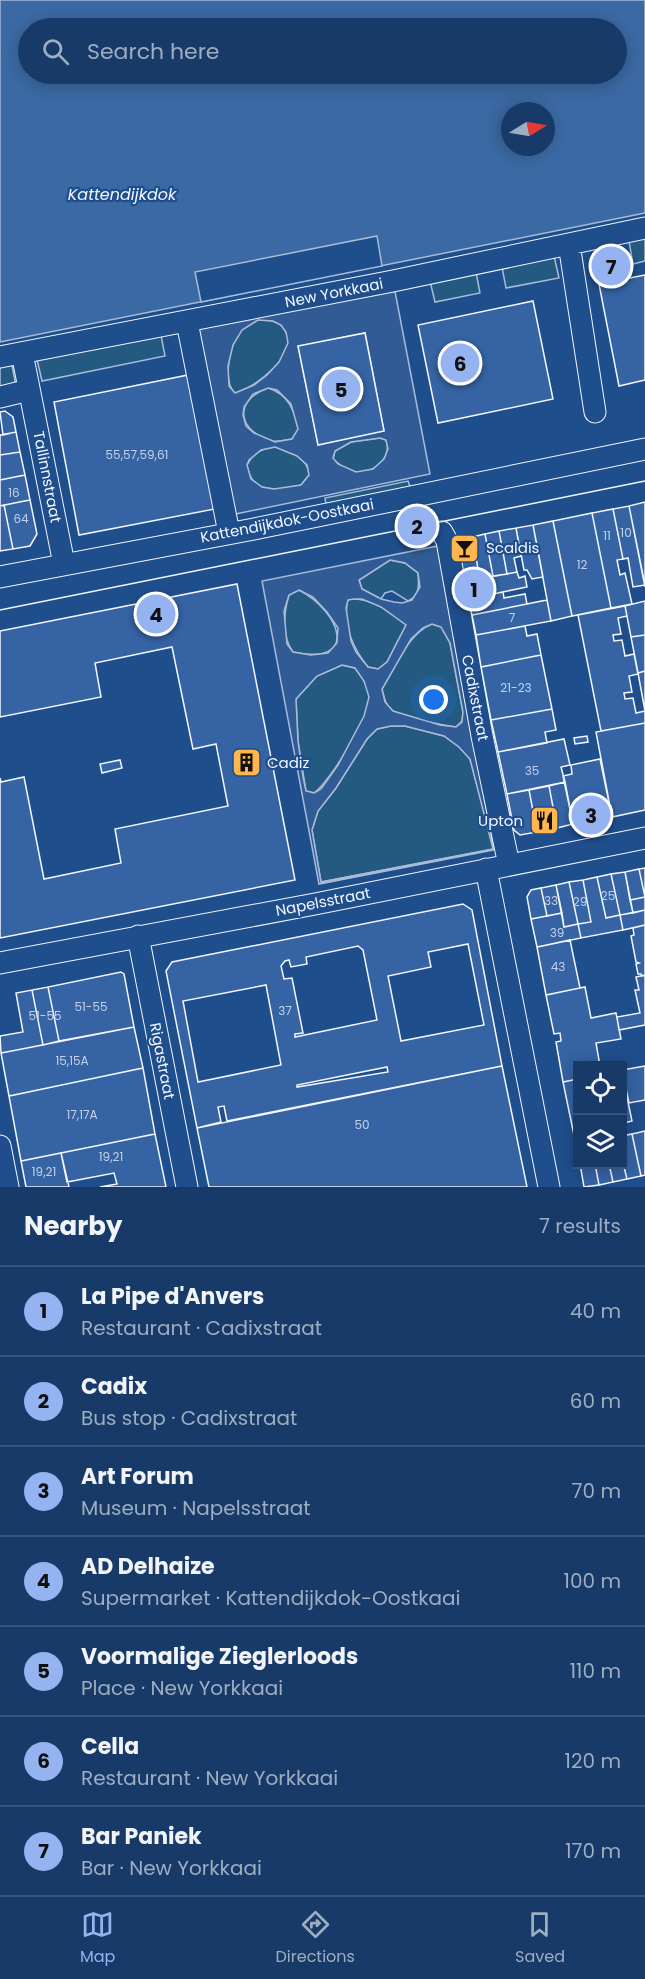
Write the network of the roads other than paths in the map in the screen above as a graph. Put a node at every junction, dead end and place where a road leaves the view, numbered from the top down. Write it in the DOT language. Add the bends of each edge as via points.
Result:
graph roads {
  1 [pos="645,228"];
  2 [pos="569,244"];
  3 [pos="187,322"];
  4 [pos="22,353"];
  5 [pos="0,357"];
  6 [pos="29,390"];
  7 [pos="0,397"];
  8 [pos="595,412"];
  9 [pos="645,448"];
  10 [pos="442,532"];
  11 [pos="229,533"];
  12 [pos="64,564"];
  13 [pos="0,577"];
  14 [pos="645,838"];
  15 [pos="509,865"];
  16 [pos="486,869"];
  17 [pos="138,936"];
  18 [pos="0,963"];
  19 [pos="0,1146"];
  20 [pos="8,1187"];
  21 [pos="187,1187"];
  22 [pos="549,1187"];
  1 -- 2 [label="street, New Yorkkaai"];
  2 -- 3 [label="street, New Yorkkaai"];
  2 -- 8 [label="street"];
  3 -- 4 [label="street, New Yorkkaai"];
  3 -- 11 [label="street"];
  4 -- 5 [label="street, New Yorkkaai"];
  4 -- 6 [label="street"];
  6 -- 7 [label="street"];
  6 -- 12 [label="street, Tallinnstraat"];
  9 -- 11 [label="street, Kattendijkdok-Oostkaai"];
  10 -- 15 [label="street, Cadixstraat" via="447,541"];
  11 -- 12 [label="street, Kattendijkdok-Oostkaai"];
  12 -- 13 [label="street, Kattendijkdok-Oostkaai"];
  14 -- 15 [label="street, Napelsstraat"];
  15 -- 16 [label="street, Napelsstraat"];
  16 -- 17 [label="street, Napelsstraat"];
  16 -- 22 [label="street"];
  17 -- 18 [label="street, Napelsstraat"];
  17 -- 21 [label="street, Rigastraat"];
  19 -- 20 [label="street"];
}
